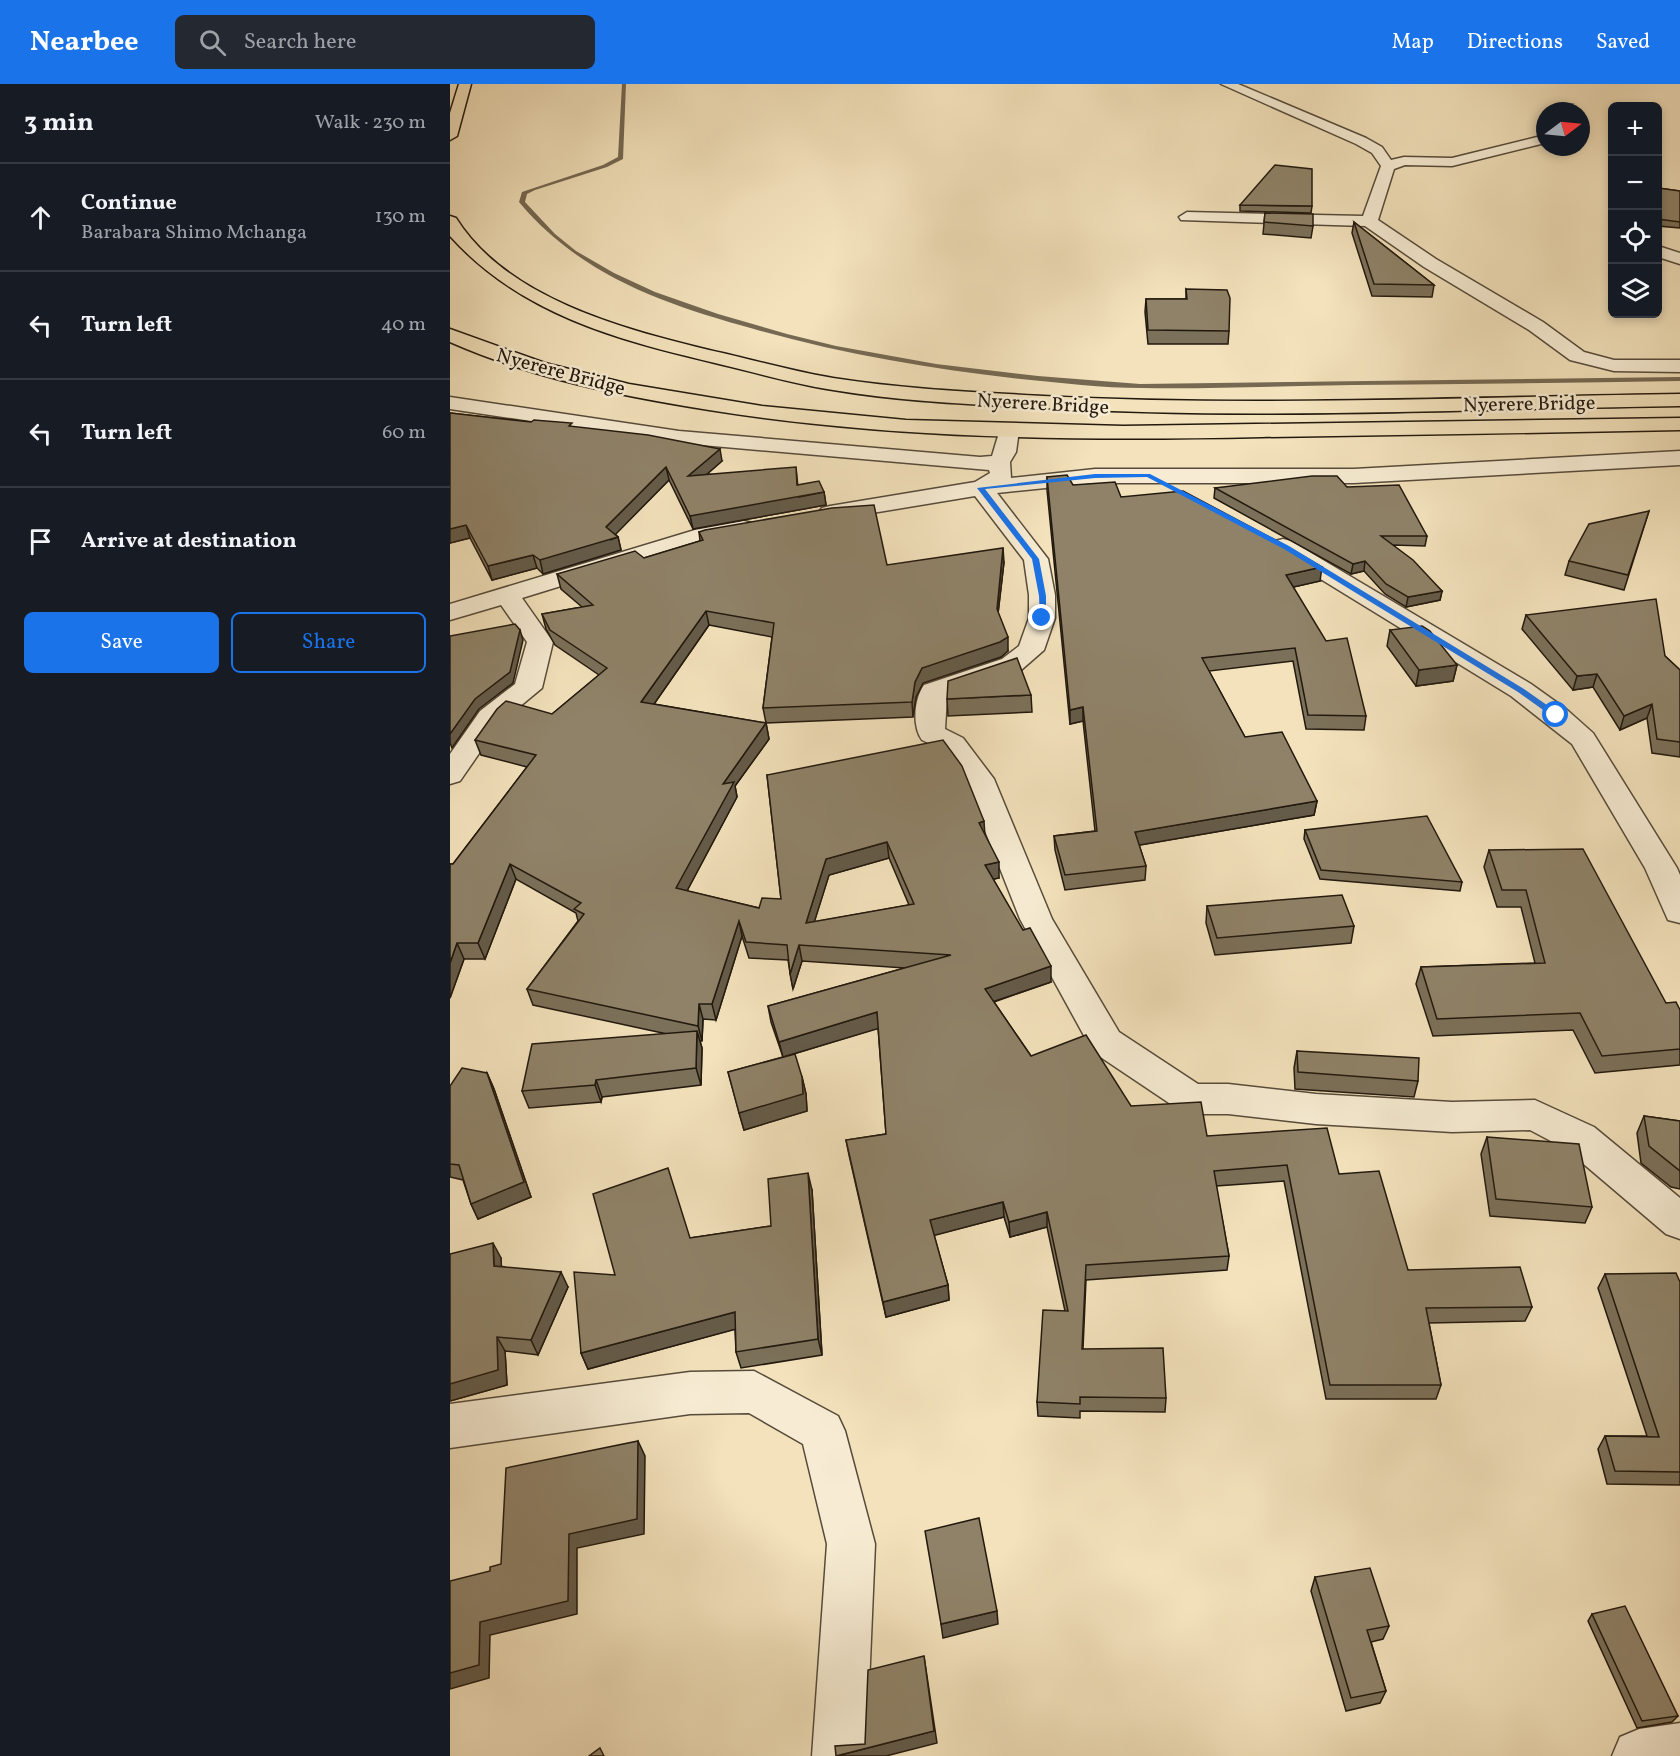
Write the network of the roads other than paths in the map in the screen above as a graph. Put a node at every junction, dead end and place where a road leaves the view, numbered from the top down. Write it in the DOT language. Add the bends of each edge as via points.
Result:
graph roads {
  1 [pos="465,84"];
  2 [pos="1227,84"];
  3 [pos="450,136"];
  4 [pos="1536,141"];
  5 [pos="1388,166"];
  6 [pos="1187,217"];
  7 [pos="450,221"];
  8 [pos="1369,221"];
  9 [pos="1662,253"];
  10 [pos="1680,260"];
  11 [pos="450,335"];
  12 [pos="1680,366"];
  13 [pos="1680,400"];
  14 [pos="450,403"];
  15 [pos="1680,424"];
  16 [pos="1008,430"];
  17 [pos="1680,458"];
  18 [pos="990,475"];
  19 [pos="1148,475"];
  20 [pos="1200,501"];
  21 [pos="804,517"];
  22 [pos="771,523"];
  23 [pos="1258,532"];
  24 [pos="506,594"];
  25 [pos="450,612"];
  26 [pos="450,775"];
  27 [pos="1680,912"];
  28 [pos="1680,1222"];
  29 [pos="450,1426"];
  30 [pos="1680,1750"];
  31 [pos="839,1756"];
  32 [pos="1639,1756"];
  1 -- 3 [label="main road"];
  2 -- 5 [label="street" via="1361,141 1377,150"];
  4 -- 5 [label="street" via="1452,162 1404,161"];
  5 -- 8 [label="street"];
  6 -- 8 [label="street"];
  7 -- 13 [label="main road, Nyerere Bridge" via="481,260 572,314 639,339 832,384 932,396 1155,408"];
  8 -- 12 [label="street" via="1402,247 1539,328 1578,357 1614,366"];
  9 -- 10 [label="street"];
  11 -- 16 [label="main road, Nyerere Bridge" via="477,348 612,387 752,412 910,428"];
  14 -- 18 [label="street" via="679,437 980,464"];
  15 -- 16 [label="main road, Nyerere Bridge" via="1152,433"];
  16 -- 18 [label="street" via="1005,452"];
  17 -- 19 [label="street" via="1354,476"];
  18 -- 19 [label="street"];
  18 -- 21 [label="street"];
  18 -- 28 [label="street" via="1035,559 1042,618 1031,650 1011,665 934,691 928,724 932,734 953,744 979,779 1036,919 1106,1042 1191,1099 1452,1117 1535,1115 1580,1138"];
  19 -- 20 [label="street"];
  22 -- 24 [label="street" via="703,535"];
  23 -- 27 [label="street" via="1521,690 1565,723 1602,767 1661,868"];
  24 -- 25 [label="street"];
  24 -- 26 [label="street" via="540,642 538,656 528,688 490,717"];
  29 -- 31 [label="street" via="690,1393 754,1392 822,1431 851,1545"];
  30 -- 32 [label="street"];
}
